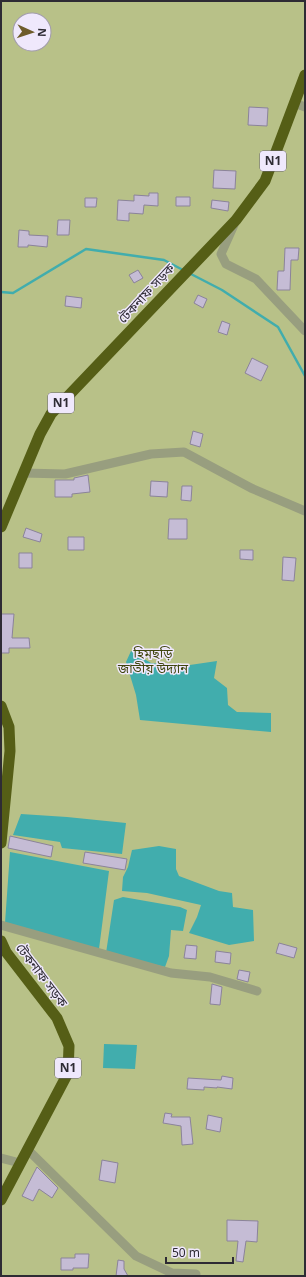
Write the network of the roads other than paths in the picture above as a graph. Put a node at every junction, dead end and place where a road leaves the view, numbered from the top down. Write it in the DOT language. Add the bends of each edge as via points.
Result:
graph roads {
  1 [pos="305,75"];
  2 [pos="300,105"];
  3 [pos="236,220"];
  4 [pos="305,331"];
  5 [pos="23,473"];
  6 [pos="305,511"];
  7 [pos="1,527"];
  8 [pos="1,706"];
  9 [pos="1,843"];
  10 [pos="1,925"];
  11 [pos="1,941"];
  12 [pos="257,991"];
  13 [pos="27,1149"];
  14 [pos="1,1158"];
  15 [pos="20,1163"];
  16 [pos="1,1200"];
  17 [pos="171,1274"];
  18 [pos="196,1274"];
  1 -- 2 [label="highway, টেকনাফ সড়ক / N1"];
  2 -- 3 [label="highway, টেকনাফ সড়ক / N1" via="265,181"];
  3 -- 4 [label="street" via="221,254 226,264 256,279"];
  3 -- 5 [label="highway, টেকনাফ সড়ক / N1" via="51,414"];
  5 -- 6 [label="street" via="65,474 151,454 184,452 251,488"];
  5 -- 7 [label="highway, টেকনাফ সড়ক / N1"];
  8 -- 9 [label="highway" via="9,727 10,751"];
  10 -- 12 [label="street" via="171,974 210,977"];
  11 -- 13 [label="highway, টেকনাফ সড়ক / N1" via="6,952 57,1018 69,1046 68,1073"];
  13 -- 15 [label="highway, টেকনাফ সড়ক / N1"];
  13 -- 17 [label="street" via="136,1256"];
  14 -- 15 [label="street"];
  15 -- 16 [label="highway, টেকনাফ সড়ক / N1"];
  17 -- 18 [label="street"];
}
